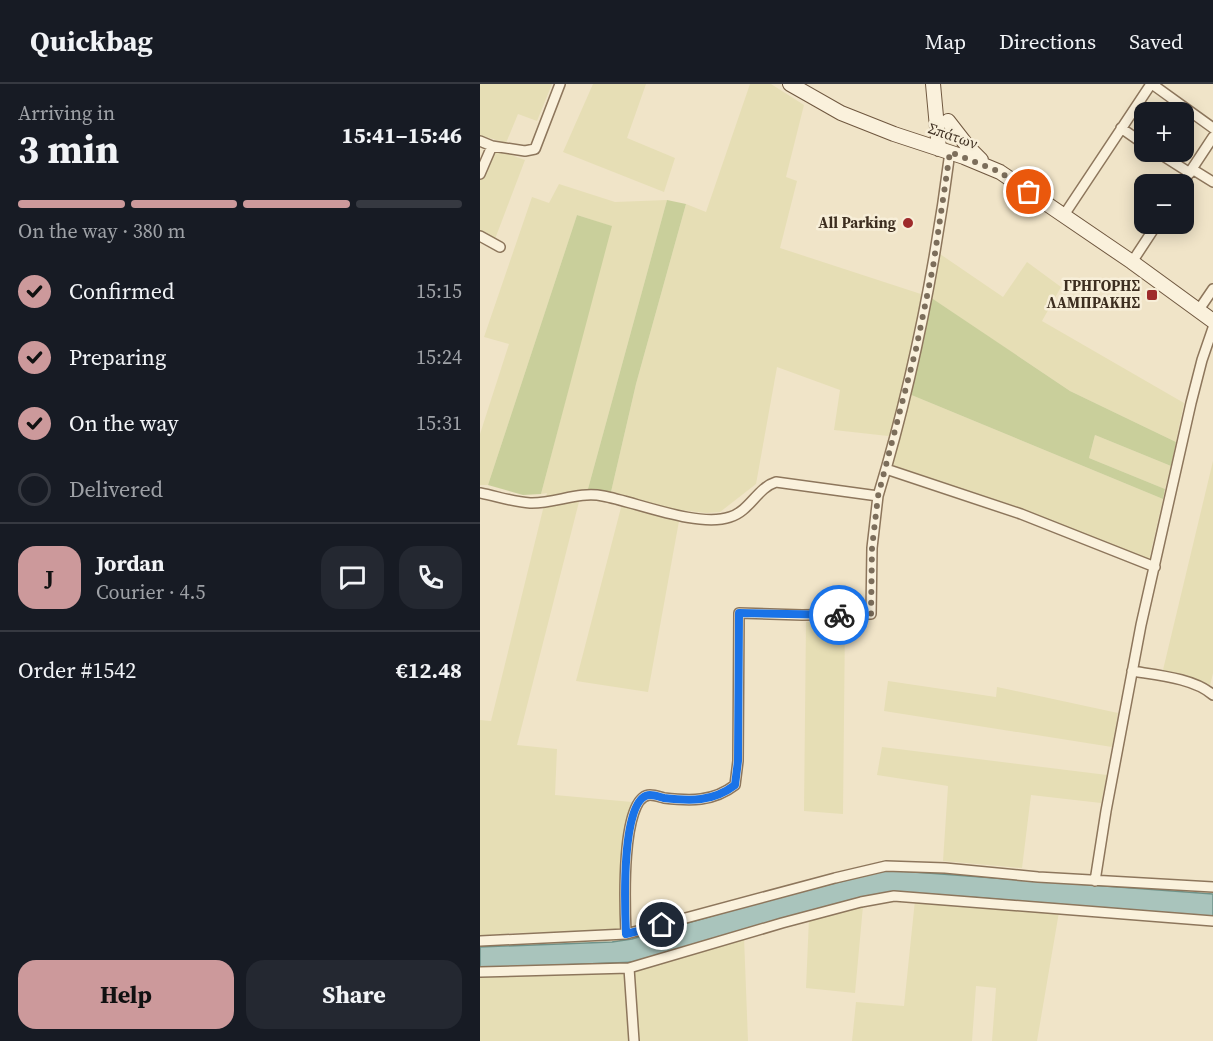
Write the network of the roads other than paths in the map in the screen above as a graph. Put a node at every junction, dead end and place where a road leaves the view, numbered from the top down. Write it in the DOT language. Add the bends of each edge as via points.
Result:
graph roads {
  1 [pos="560,84"];
  2 [pos="790,84"];
  3 [pos="1152,84"];
  4 [pos="934,89"];
  5 [pos="948,121"];
  6 [pos="1121,128"];
  7 [pos="1213,128"];
  8 [pos="1134,137"];
  9 [pos="1213,138"];
  10 [pos="480,141"];
  11 [pos="492,146"];
  12 [pos="944,150"];
  13 [pos="1175,162"];
  14 [pos="989,167"];
  15 [pos="1191,171"];
  16 [pos="480,174"];
  17 [pos="1189,174"];
  18 [pos="1213,182"];
  19 [pos="1064,215"];
  20 [pos="1150,234"];
  21 [pos="480,236"];
  22 [pos="500,247"];
  23 [pos="1132,262"];
  24 [pos="1213,289"];
  25 [pos="1198,311"];
  26 [pos="1213,321"];
  27 [pos="1213,328"];
  28 [pos="886,469"];
  29 [pos="480,493"];
  30 [pos="878,496"];
  31 [pos="1155,567"];
  32 [pos="1132,670"];
  33 [pos="1213,695"];
  34 [pos="1095,881"];
  35 [pos="1213,887"];
  36 [pos="1213,921"];
  37 [pos="626,934"];
  38 [pos="480,941"];
  39 [pos="629,968"];
  40 [pos="480,972"];
  41 [pos="634,1041"];
  1 -- 11 [label="street" via="535,149"];
  2 -- 12 [label="main road, Σπάτων" via="841,113"];
  3 -- 6 [label="street"];
  3 -- 7 [label="street"];
  4 -- 5 [label="main road"];
  4 -- 12 [label="main road"];
  5 -- 12 [label="main road"];
  5 -- 14 [label="main road"];
  6 -- 8 [label="street"];
  6 -- 19 [label="street"];
  9 -- 15 [label="street"];
  10 -- 11 [label="street"];
  11 -- 16 [label="street"];
  12 -- 14 [label="main road, Σπάτων"];
  12 -- 28 [label="street" via="933,267"];
  13 -- 15 [label="street"];
  14 -- 19 [label="main road, Σπάτων"];
  15 -- 17 [label="street"];
  15 -- 18 [label="street"];
  19 -- 23 [label="main road, Σπάτων"];
  20 -- 23 [label="street"];
  21 -- 22 [label="street"];
  23 -- 25 [label="main road, Σπάτων"];
  24 -- 25 [label="street"];
  25 -- 26 [label="main road, Σπάτων"];
  27 -- 31 [label="street" via="1191,403"];
  28 -- 30 [label="street"];
  28 -- 31 [label="street" via="1021,514"];
  29 -- 30 [label="street" via="531,503 579,494 602,496 712,520 731,517 766,485 776,482"];
  30 -- 37 [label="street" via="871,614 739,613 735,785 710,798 688,800 648,794 639,799 628,832"];
  31 -- 32 [label="street"];
  32 -- 33 [label="street" via="1179,679"];
  32 -- 34 [label="street"];
  34 -- 35 [label="street"];
  34 -- 37 [label="street" via="886,866"];
  36 -- 39 [label="street" via="894,897 861,902"];
  37 -- 38 [label="street"];
  39 -- 40 [label="street"];
  39 -- 41 [label="street"];
}
